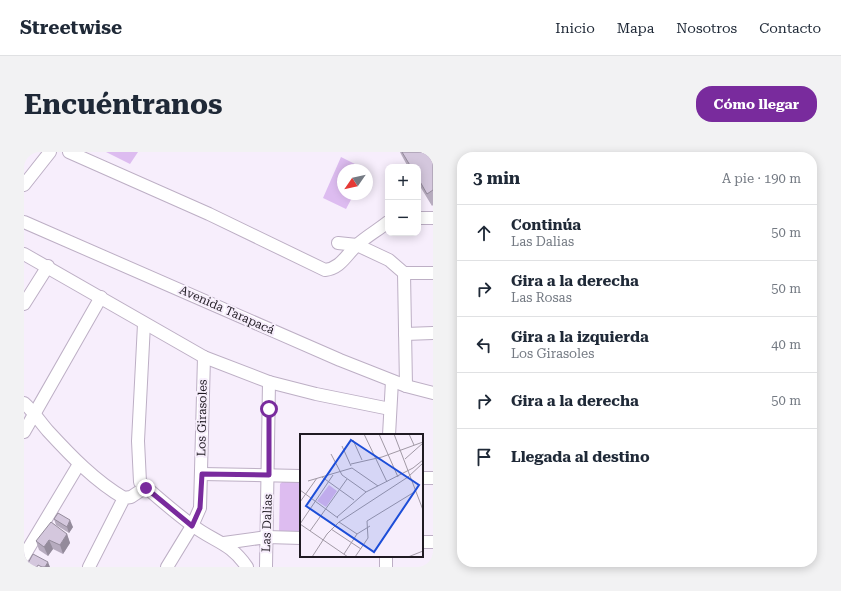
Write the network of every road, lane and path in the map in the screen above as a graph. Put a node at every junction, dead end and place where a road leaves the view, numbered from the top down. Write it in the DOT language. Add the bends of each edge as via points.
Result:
graph roads {
  1 [pos="50,152"];
  2 [pos="69,152"];
  3 [pos="24,185"];
  4 [pos="421,218"];
  5 [pos="433,218"];
  6 [pos="24,222"];
  7 [pos="385,224"];
  8 [pos="338,243"];
  9 [pos="357,245"];
  10 [pos="24,254"];
  11 [pos="48,266"];
  12 [pos="404,273"];
  13 [pos="433,273"];
  14 [pos="101,296"];
  15 [pos="24,304"];
  16 [pos="144,324"];
  17 [pos="433,333"];
  18 [pos="405,334"];
  19 [pos="204,358"];
  20 [pos="392,380"];
  21 [pos="269,382"];
  22 [pos="406,386"];
  23 [pos="433,392"];
  24 [pos="24,403"];
  25 [pos="390,409"];
  26 [pos="35,413"];
  27 [pos="24,432"];
  28 [pos="389,434"];
  29 [pos="79,464"];
  30 [pos="202,474"];
  31 [pos="269,475"];
  32 [pos="300,476"];
  33 [pos="143,485"];
  34 [pos="124,498"];
  35 [pos="192,526"];
  36 [pos="267,537"];
  37 [pos="300,538"];
  38 [pos="224,543"];
  39 [pos="24,556"];
  40 [pos="242,565"];
  41 [pos="89,567"];
  42 [pos="167,567"];
  43 [pos="266,567"];
  1 -- 3 [label="street"];
  2 -- 9 [label="street" via="325,270 339,265"];
  4 -- 5 [label="street"];
  6 -- 20 [label="street, Avenida Tarapacá" via="340,360"];
  7 -- 9 [label="street"];
  8 -- 9 [label="street"];
  9 -- 12 [label="street" via="389,260"];
  10 -- 11 [label="street"];
  11 -- 14 [label="street"];
  11 -- 15 [label="street"];
  12 -- 13 [label="street"];
  12 -- 18 [label="street"];
  14 -- 16 [label="street"];
  14 -- 26 [label="street"];
  16 -- 19 [label="street"];
  16 -- 33 [label="street" via="138,441"];
  17 -- 18 [label="street"];
  18 -- 22 [label="street"];
  19 -- 21 [label="street"];
  19 -- 30 [label="street, Los Girasoles"];
  20 -- 22 [label="street, Avenida Tarapacá"];
  20 -- 25 [label="street"];
  21 -- 25 [label="street"];
  21 -- 31 [label="street, Las Dalias"];
  22 -- 23 [label="street, Avenida Tarapacá"];
  24 -- 26 [label="street"];
  25 -- 28 [label="street"];
  26 -- 27 [label="street"];
  26 -- 29 [label="street"];
  29 -- 34 [label="street"];
  29 -- 39 [label="street"];
  30 -- 31 [label="street"];
  30 -- 35 [label="street, Los Girasoles" via="200,508"];
  31 -- 32 [label="street"];
  31 -- 36 [label="street, Las Dalias"];
  33 -- 34 [label="street" via="131,497"];
  33 -- 35 [label="street"];
  34 -- 41 [label="street"];
  35 -- 38 [label="street"];
  35 -- 42 [label="street, Los Girasoles"];
  36 -- 37 [label="street"];
  36 -- 38 [label="street"];
  36 -- 43 [label="street, Las Dalias"];
  38 -- 40 [label="street" via="239,555"];
}
